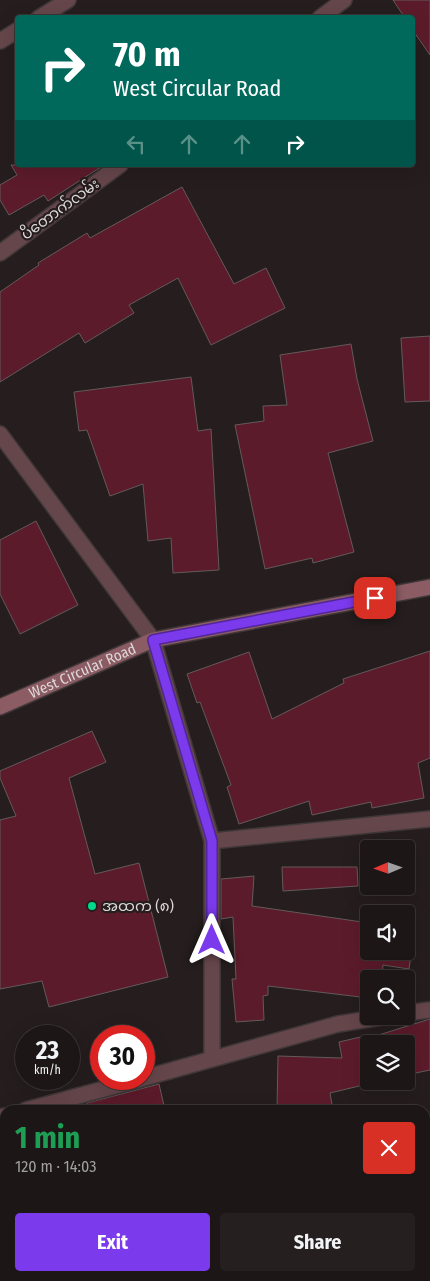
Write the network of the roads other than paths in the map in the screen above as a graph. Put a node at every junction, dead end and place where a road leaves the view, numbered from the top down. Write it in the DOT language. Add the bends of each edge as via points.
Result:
graph roads {
  1 [pos="68,0"];
  2 [pos="344,0"];
  3 [pos="44,15"];
  4 [pos="324,15"];
  5 [pos="15,32"];
  6 [pos="0,41"];
  7 [pos="117,167"];
  8 [pos="0,253"];
  9 [pos="0,434"];
  10 [pos="430,587"];
  11 [pos="153,640"];
  12 [pos="0,707"];
  13 [pos="430,819"];
  14 [pos="212,841"];
  15 [pos="430,1010"];
  16 [pos="415,1012"];
  17 [pos="360,1020"];
  18 [pos="212,1060"];
  19 [pos="155,1075"];
  20 [pos="99,1090"];
  21 [pos="45,1105"];
  1 -- 3 [label="street"];
  2 -- 4 [label="street"];
  5 -- 6 [label="street"];
  7 -- 8 [label="street, ပိတောက်လမ်း"];
  9 -- 11 [label="street"];
  10 -- 11 [label="street, West Circular Road"];
  11 -- 12 [label="street, West Circular Road"];
  11 -- 14 [label="street"];
  13 -- 14 [label="street"];
  14 -- 18 [label="street"];
  15 -- 16 [label="street"];
  17 -- 18 [label="street"];
  18 -- 19 [label="street"];
  20 -- 21 [label="street"];
}
